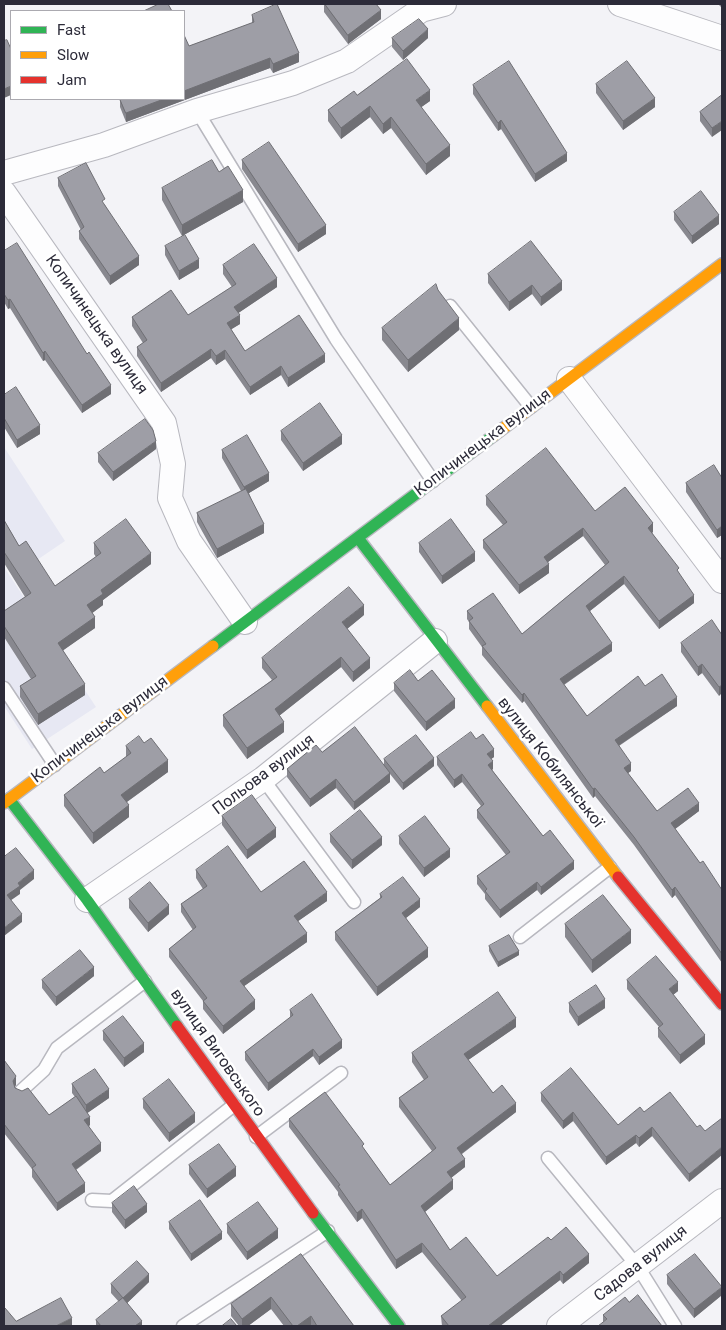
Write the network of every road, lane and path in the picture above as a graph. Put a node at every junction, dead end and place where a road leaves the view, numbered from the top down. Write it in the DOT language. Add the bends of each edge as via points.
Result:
graph roads {
  1 [pos="444,4"];
  2 [pos="620,4"];
  3 [pos="722,38"];
  4 [pos="197,111"];
  5 [pos="4,173"];
  6 [pos="4,194"];
  7 [pos="722,264"];
  8 [pos="444,298"];
  9 [pos="569,379"];
  10 [pos="531,407"];
  11 [pos="433,481"];
  12 [pos="358,538"];
  13 [pos="722,581"];
  14 [pos="244,622"];
  15 [pos="435,641"];
  16 [pos="4,688"];
  17 [pos="55,764"];
  18 [pos="263,779"];
  19 [pos="6,801"];
  20 [pos="610,866"];
  21 [pos="87,900"];
  22 [pos="354,902"];
  23 [pos="520,937"];
  24 [pos="145,981"];
  25 [pos="722,1004"];
  26 [pos="341,1073"];
  27 [pos="21,1091"];
  28 [pos="234,1105"];
  29 [pos="256,1137"];
  30 [pos="548,1158"];
  31 [pos="92,1200"];
  32 [pos="722,1201"];
  33 [pos="328,1232"];
  34 [pos="638,1267"];
  35 [pos="184,1326"];
  36 [pos="399,1326"];
  37 [pos="560,1326"];
  38 [pos="675,1326"];
  1 -- 4 [label="street" via="421,10 346,61 292,83"];
  2 -- 3 [label="street"];
  4 -- 5 [label="street" via="104,145"];
  4 -- 11 [label="lane" via="336,339"];
  6 -- 14 [label="street, Копичинецька вулиця" via="164,422 172,448 170,498 189,541"];
  7 -- 9 [label="street, Копичинецька вулиця"];
  8 -- 10 [label="lane"];
  9 -- 10 [label="street, Копичинецька вулиця"];
  9 -- 13 [label="street"];
  10 -- 11 [label="street, Копичинецька вулиця"];
  11 -- 12 [label="street, Копичинецька вулиця"];
  12 -- 14 [label="street, Копичинецька вулиця"];
  12 -- 15 [label="street, вулиця Кобилянської"];
  14 -- 17 [label="street, Копичинецька вулиця"];
  15 -- 18 [label="street, Польова вулиця"];
  15 -- 20 [label="street, вулиця Кобилянської"];
  16 -- 17 [label="lane"];
  17 -- 19 [label="street, Копичинецька вулиця"];
  18 -- 21 [label="street, Польова вулиця"];
  18 -- 22 [label="lane"];
  19 -- 21 [label="street, вулиця Виговського"];
  20 -- 23 [label="lane"];
  20 -- 25 [label="street, вулиця Кобилянської"];
  21 -- 24 [label="street, вулиця Виговського"];
  24 -- 27 [label="lane" via="56,1048 44,1070"];
  24 -- 28 [label="street, вулиця Виговського"];
  26 -- 29 [label="lane"];
  28 -- 29 [label="street, вулиця Виговського"];
  28 -- 31 [label="lane" via="112,1201"];
  29 -- 33 [label="street, вулиця Виговського"];
  30 -- 34 [label="lane"];
  32 -- 34 [label="street, Садова вулиця"];
  33 -- 35 [label="lane"];
  33 -- 36 [label="street, вулиця Виговського"];
  34 -- 37 [label="street, Садова вулиця"];
  34 -- 38 [label="lane"];
}
